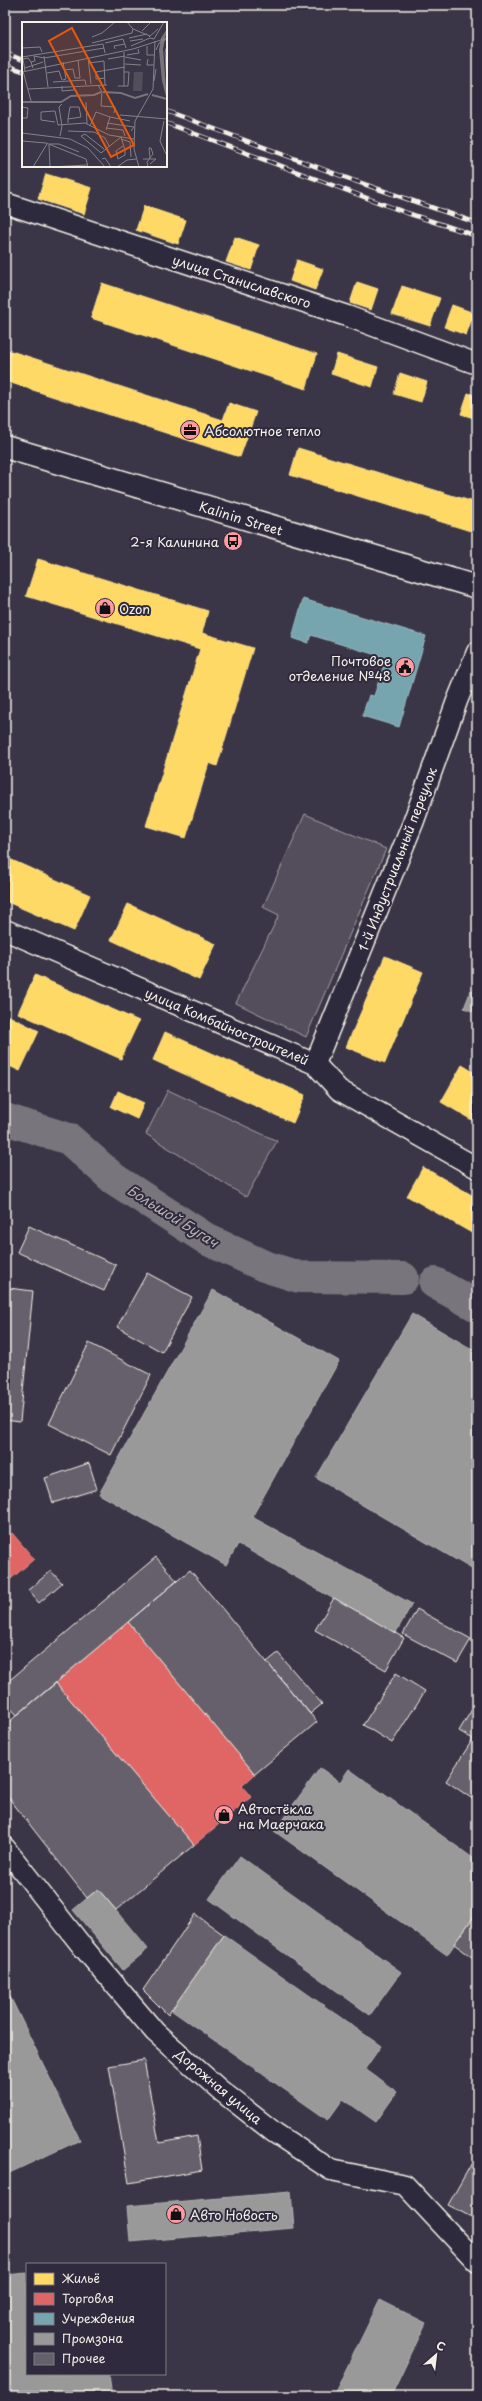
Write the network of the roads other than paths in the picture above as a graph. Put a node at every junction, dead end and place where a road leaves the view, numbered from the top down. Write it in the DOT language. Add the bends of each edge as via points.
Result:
graph roads {
  1 [pos="5,203"];
  2 [pos="477,364"];
  3 [pos="5,448"];
  4 [pos="477,587"];
  5 [pos="477,652"];
  6 [pos="5,930"];
  7 [pos="315,1064"];
  8 [pos="477,1168"];
  9 [pos="5,1848"];
  10 [pos="477,2262"];
  1 -- 2 [label="street, улица Станиславского" via="347,316"];
  3 -- 4 [label="main road, Kalinin Street"];
  5 -- 7 [label="street, 1-й Индустриальный переулок" via="413,823"];
  6 -- 7 [label="street, улица Комбайностроителей"];
  7 -- 8 [label="street, улица Комбайностроителей" via="339,1090"];
  9 -- 10 [label="street, Дорожная улица" via="82,1946 155,2032 220,2090 275,2133 331,2170 406,2185"];
}
